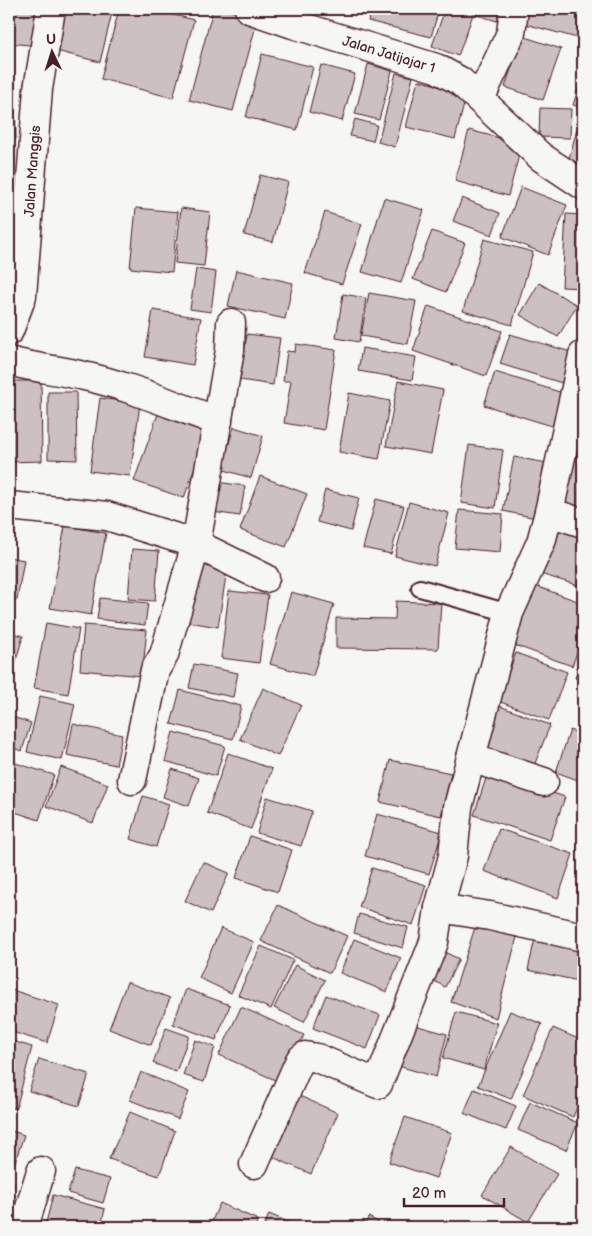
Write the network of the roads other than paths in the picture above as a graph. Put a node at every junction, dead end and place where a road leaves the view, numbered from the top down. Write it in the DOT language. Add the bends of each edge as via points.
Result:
graph roads {
  1 [pos="51,9"];
  2 [pos="249,9"];
  3 [pos="514,9"];
  4 [pos="480,99"];
  5 [pos="583,186"];
  6 [pos="231,322"];
  7 [pos="9,331"];
  8 [pos="583,355"];
  9 [pos="9,361"];
  10 [pos="218,421"];
  11 [pos="9,506"];
  12 [pos="549,512"];
  13 [pos="583,523"];
  14 [pos="196,544"];
  15 [pos="265,578"];
  16 [pos="420,588"];
  17 [pos="509,613"];
  18 [pos="471,758"];
  19 [pos="132,780"];
  20 [pos="544,782"];
  21 [pos="439,908"];
  22 [pos="583,937"];
  23 [pos="254,1164"];
  24 [pos="41,1171"];
  25 [pos="24,1227"];
  1 -- 7 [label="street, Jalan Manggis" via="38,89 22,296"];
  2 -- 4 [label="street, Jalan Jatijajar 1" via="436,68 460,80"];
  3 -- 4 [label="street" via="510,33"];
  4 -- 5 [label="street, Jalan Jatijajar 1" via="541,157"];
  6 -- 10 [label="street" via="230,350"];
  8 -- 12 [label="street"];
  9 -- 10 [label="street" via="84,376"];
  10 -- 14 [label="street"];
  11 -- 14 [label="street" via="107,516"];
  12 -- 13 [label="street"];
  12 -- 17 [label="street" via="541,542"];
  14 -- 15 [label="street"];
  14 -- 19 [label="street" via="164,655 155,670"];
  16 -- 17 [label="lane"];
  17 -- 18 [label="street"];
  18 -- 20 [label="street"];
  18 -- 21 [label="street" via="458,807 454,856"];
  21 -- 22 [label="street"];
  21 -- 23 [label="street" via="434,942 378,1084 305,1056 300,1060"];
  24 -- 25 [label="street"];
}
